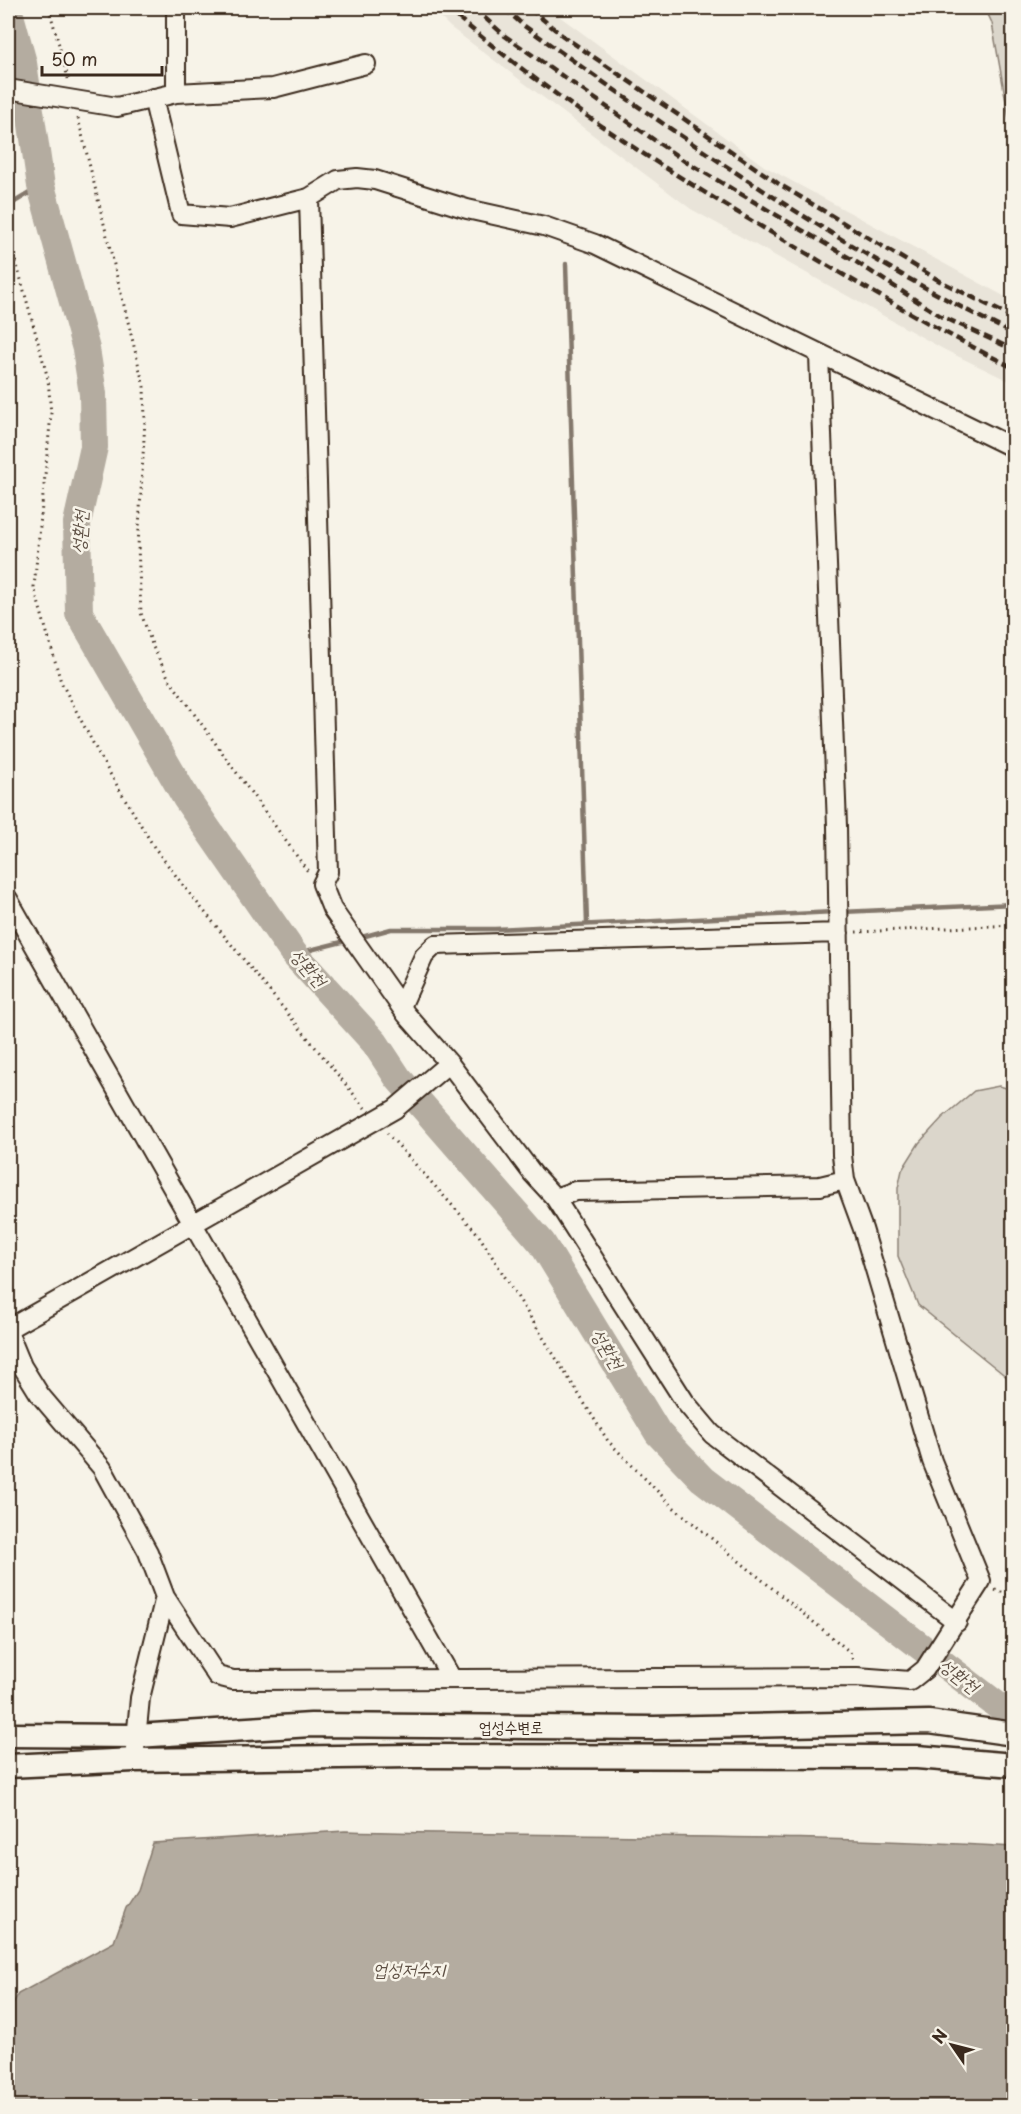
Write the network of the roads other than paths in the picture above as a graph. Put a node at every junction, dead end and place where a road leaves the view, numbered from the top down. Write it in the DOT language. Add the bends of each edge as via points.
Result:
graph roads {
  1 [pos="176,8"];
  2 [pos="366,64"];
  3 [pos="8,89"];
  4 [pos="176,93"];
  5 [pos="153,98"];
  6 [pos="309,198"];
  7 [pos="819,355"];
  8 [pos="1014,448"];
  9 [pos="8,899"];
  10 [pos="838,928"];
  11 [pos="401,1007"];
  12 [pos="450,1064"];
  13 [pos="845,1180"];
  14 [pos="555,1198"];
  15 [pos="194,1225"];
  16 [pos="8,1331"];
  17 [pos="165,1598"];
  18 [pos="957,1622"];
  19 [pos="452,1679"];
  20 [pos="1014,1734"];
  21 [pos="8,1735"];
  22 [pos="137,1736"];
  23 [pos="134,1760"];
  24 [pos="1014,1765"];
  25 [pos="8,1766"];
  1 -- 4 [label="street"];
  2 -- 4 [label="street" via="273,88"];
  3 -- 5 [label="street" via="117,107"];
  4 -- 5 [label="street"];
  5 -- 6 [label="street" via="181,214 230,218"];
  6 -- 7 [label="street" via="338,180 366,179 467,209 544,226 595,244"];
  6 -- 11 [label="street" via="328,872 322,884 332,909"];
  7 -- 8 [label="street"];
  7 -- 10 [label="street"];
  9 -- 15 [label="street"];
  10 -- 11 [label="street" via="435,945 424,957"];
  10 -- 13 [label="street"];
  11 -- 12 [label="street"];
  12 -- 14 [label="street"];
  12 -- 15 [label="street" via="395,1109"];
  13 -- 14 [label="street" via="820,1186 576,1191"];
  13 -- 18 [label="street" via="932,1461 981,1581"];
  14 -- 18 [label="street" via="685,1402 712,1434"];
  15 -- 16 [label="street"];
  15 -- 19 [label="street"];
  16 -- 17 [label="street" via="22,1366 40,1395 102,1468 147,1552"];
  17 -- 19 [label="street" via="217,1676 233,1680"];
  17 -- 22 [label="street" via="140,1698"];
  18 -- 19 [label="street" via="924,1669 910,1681 857,1677"];
  20 -- 22 [label="main road, 업성수변로" via="929,1722 654,1728 311,1725"];
  21 -- 22 [label="main road, 업성수변로"];
  22 -- 23 [label="street"];
  23 -- 24 [label="main road, 업성수변로" via="905,1757"];
  23 -- 25 [label="main road, 업성수변로"];
}
